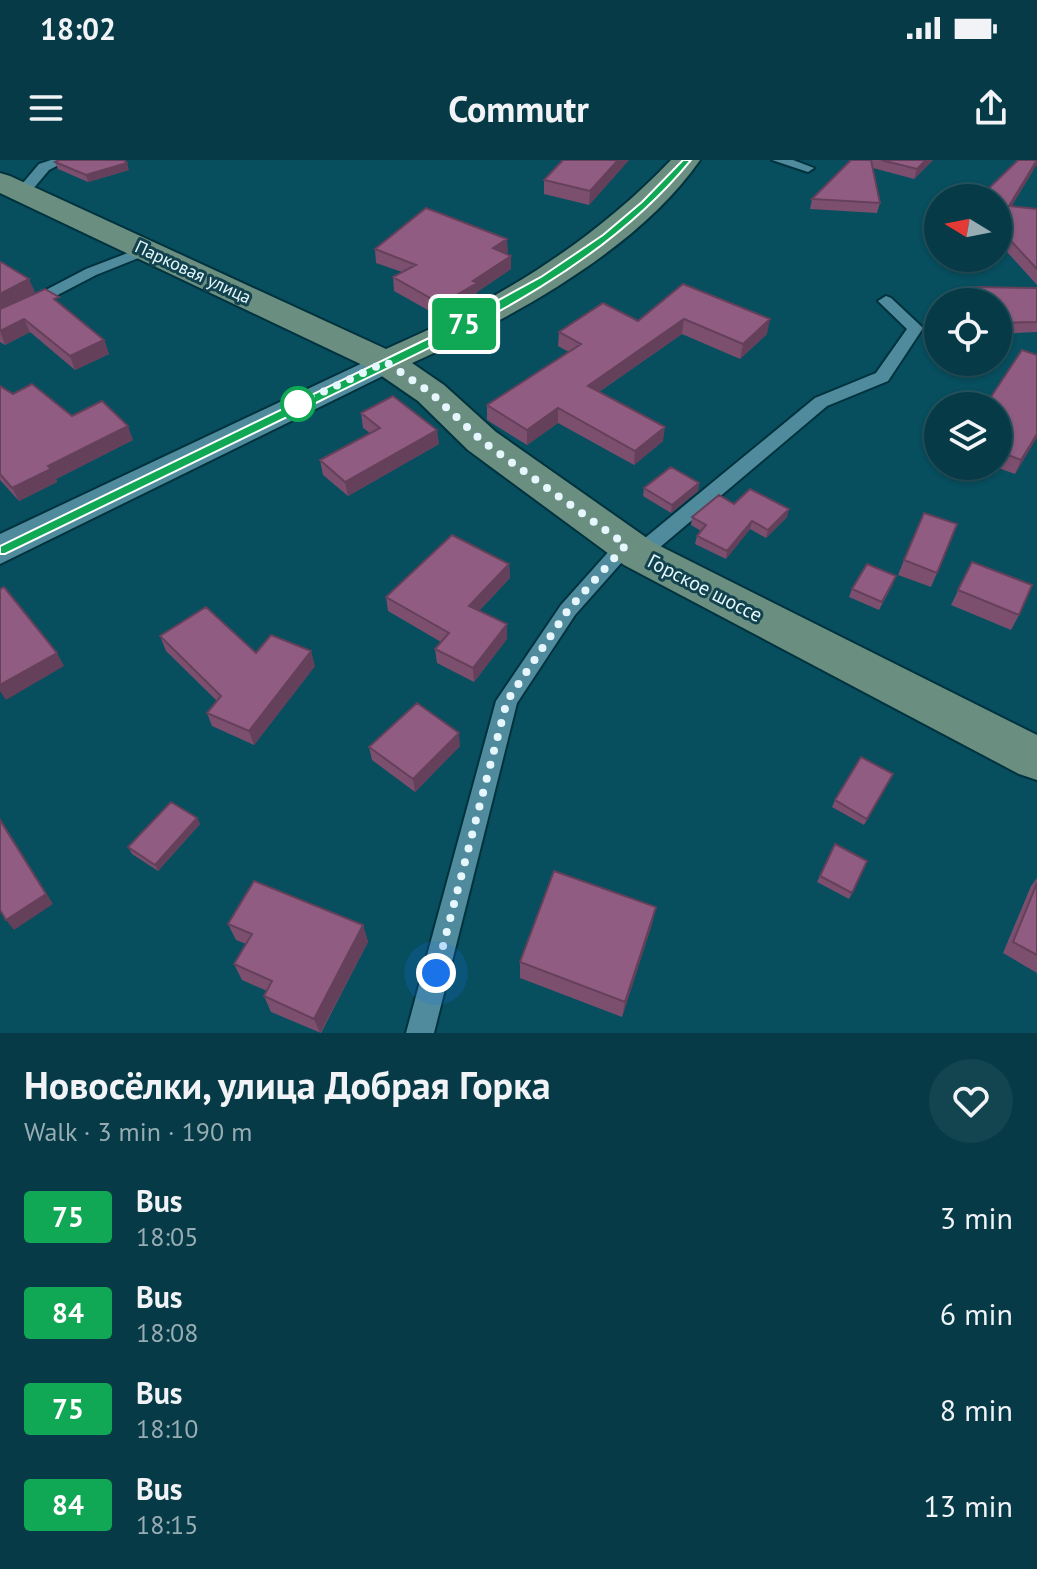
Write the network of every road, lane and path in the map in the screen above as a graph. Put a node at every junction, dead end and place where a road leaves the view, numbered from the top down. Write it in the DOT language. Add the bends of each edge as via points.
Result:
graph roads {
  1 [pos="62,160"];
  2 [pos="686,160"];
  3 [pos="778,160"];
  4 [pos="808,168"];
  5 [pos="11,188"];
  6 [pos="146,250"];
  7 [pos="886,301"];
  8 [pos="0,320"];
  9 [pos="386,362"];
  10 [pos="633,549"];
  11 [pos="0,550"];
  12 [pos="1037,759"];
  13 [pos="420,1033"];
  1 -- 5 [label="lane"];
  2 -- 9 [label="main road" via="646,204 569,264 449,333"];
  3 -- 4 [label="lane"];
  5 -- 6 [label="main road, Парковая улица"];
  6 -- 8 [label="lane"];
  6 -- 9 [label="main road, Парковая улица"];
  7 -- 10 [label="lane" via="915,328 882,377 821,402"];
  9 -- 10 [label="main road, Горское шоссе" via="431,393 482,441"];
  9 -- 11 [label="street"];
  10 -- 12 [label="main road, Горское шоссе"];
  10 -- 13 [label="lane" via="568,610 507,701"];
}
